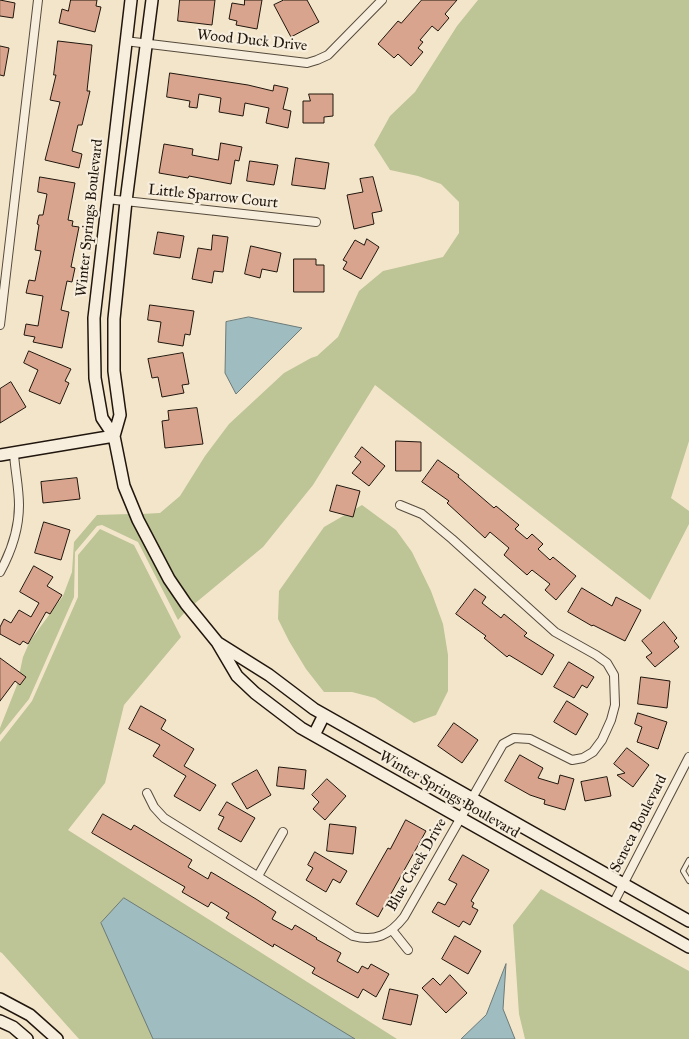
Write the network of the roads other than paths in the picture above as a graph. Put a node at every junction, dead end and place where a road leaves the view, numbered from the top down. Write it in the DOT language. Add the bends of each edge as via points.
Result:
graph roads {
  1 [pos="38,0"];
  2 [pos="130,0"];
  3 [pos="152,0"];
  4 [pos="382,0"];
  5 [pos="125,41"];
  6 [pos="147,43"];
  7 [pos="107,199"];
  8 [pos="126,201"];
  9 [pos="316,222"];
  10 [pos="0,326"];
  11 [pos="114,436"];
  12 [pos="14,454"];
  13 [pos="0,455"];
  14 [pos="400,505"];
  15 [pos="0,572"];
  16 [pos="217,642"];
  17 [pos="324,715"];
  18 [pos="314,735"];
  19 [pos="689,757"];
  20 [pos="147,793"];
  21 [pos="472,799"];
  22 [pos="460,818"];
  23 [pos="284,832"];
  24 [pos="689,860"];
  25 [pos="258,876"];
  26 [pos="689,881"];
  27 [pos="623,884"];
  28 [pos="613,904"];
  29 [pos="689,921"];
  30 [pos="392,930"];
  31 [pos="689,947"];
  32 [pos="408,950"];
  33 [pos="0,1000"];
  34 [pos="0,1021"];
  35 [pos="28,1039"];
  36 [pos="57,1039"];
  1 -- 10 [label="street"];
  2 -- 5 [label="street, Winter Springs Boulevard"];
  3 -- 6 [label="street, Winter Springs Boulevard"];
  4 -- 6 [label="street, Wood Duck Drive" via="328,55 307,63"];
  5 -- 6 [label="street, Wood Duck Drive"];
  5 -- 7 [label="street, Winter Springs Boulevard"];
  6 -- 8 [label="street, Winter Springs Boulevard"];
  7 -- 8 [label="street, Little Sparrow Court"];
  7 -- 11 [label="street, Winter Springs Boulevard" via="94,318 94,378 102,418"];
  8 -- 9 [label="street, Little Sparrow Court"];
  8 -- 11 [label="street, Winter Springs Boulevard" via="114,319 114,371 120,415"];
  11 -- 12 [label="street"];
  11 -- 16 [label="street, Winter Springs Boulevard" via="124,486 149,542 169,579"];
  12 -- 13 [label="street"];
  12 -- 15 [label="street" via="19,504 15,534"];
  14 -- 21 [label="street, Blue Creek Drive" via="422,514 555,632 607,663 614,675 615,705 611,720 593,752 572,760 530,740 514,738 498,752"];
  16 -- 17 [label="street, Winter Springs Boulevard" via="269,674"];
  16 -- 18 [label="street, Winter Springs Boulevard" via="237,676"];
  17 -- 18 [label="street"];
  17 -- 21 [label="street, Winter Springs Boulevard"];
  18 -- 22 [label="street, Winter Springs Boulevard"];
  19 -- 27 [label="street, Seneca Boulevard"];
  20 -- 25 [label="street, Blue Creek Drive" via="164,818"];
  21 -- 22 [label="street, Blue Creek Drive"];
  21 -- 27 [label="street, Winter Springs Boulevard"];
  22 -- 28 [label="street, Winter Springs Boulevard"];
  22 -- 30 [label="street, Blue Creek Drive" via="404,917"];
  23 -- 25 [label="street"];
  24 -- 26 [label="lane" via="683,871"];
  25 -- 30 [label="street, Blue Creek Drive" via="353,936 372,939"];
  27 -- 28 [label="street, Seneca Boulevard"];
  27 -- 29 [label="street, Winter Springs Boulevard"];
  28 -- 31 [label="street, Winter Springs Boulevard"];
  30 -- 32 [label="street"];
  33 -- 36 [label="street" via="30,1015"];
  34 -- 35 [label="street"];
}
